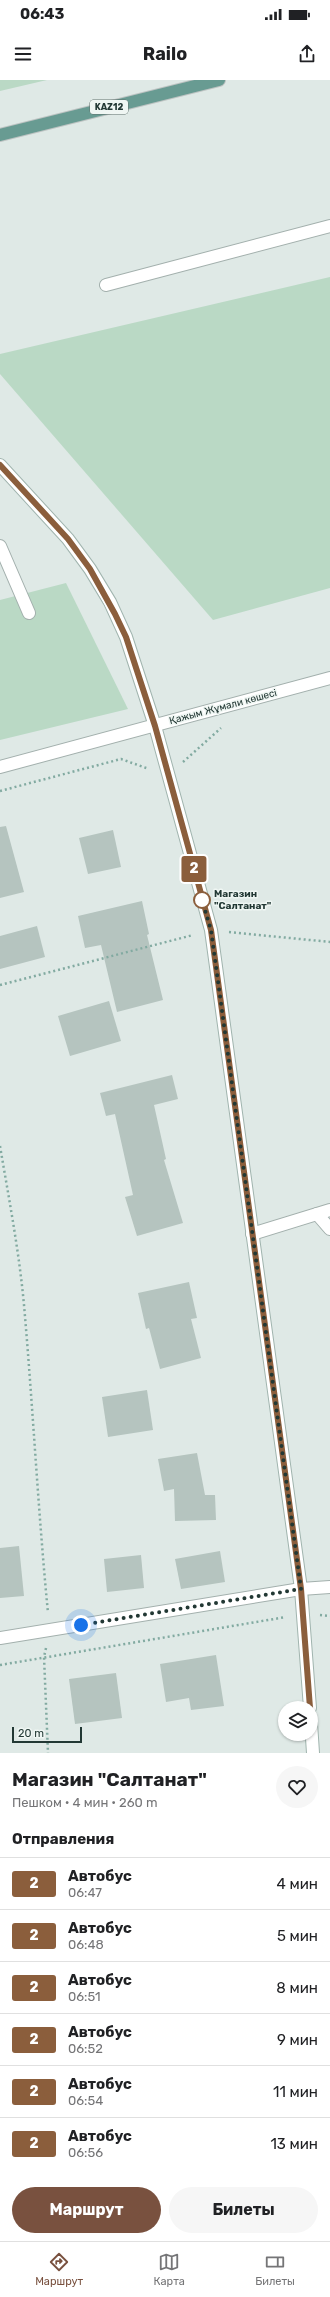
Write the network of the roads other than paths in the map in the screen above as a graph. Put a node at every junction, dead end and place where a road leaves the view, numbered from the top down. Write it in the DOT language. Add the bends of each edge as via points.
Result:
graph roads {
  1 [pos="219,80"];
  2 [pos="0,135"];
  3 [pos="330,226"];
  4 [pos="106,285"];
  5 [pos="0,466"];
  6 [pos="0,546"];
  7 [pos="29,612"];
  8 [pos="330,678"];
  9 [pos="155,726"];
  10 [pos="0,767"];
  11 [pos="330,1210"];
  12 [pos="317,1214"];
  13 [pos="330,1229"];
  14 [pos="252,1234"];
  15 [pos="330,1587"];
  16 [pos="301,1589"];
  17 [pos="0,1638"];
  18 [pos="310,1701"];
  19 [pos="312,1741"];
  20 [pos="313,1753"];
  1 -- 2 [label="main road, KAZ12"];
  3 -- 4 [label="main road"];
  5 -- 9 [label="main road" via="68,539 90,569 126,637"];
  6 -- 7 [label="main road"];
  8 -- 9 [label="main road, Қажым Жұмали көшесі"];
  9 -- 10 [label="main road, Қажым Жұмали көшесі"];
  9 -- 14 [label="main road" via="211,930"];
  11 -- 12 [label="main road"];
  12 -- 13 [label="main road"];
  12 -- 14 [label="main road"];
  14 -- 16 [label="main road"];
  15 -- 16 [label="main road"];
  16 -- 17 [label="main road"];
  16 -- 18 [label="main road"];
  19 -- 20 [label="main road"];
}
